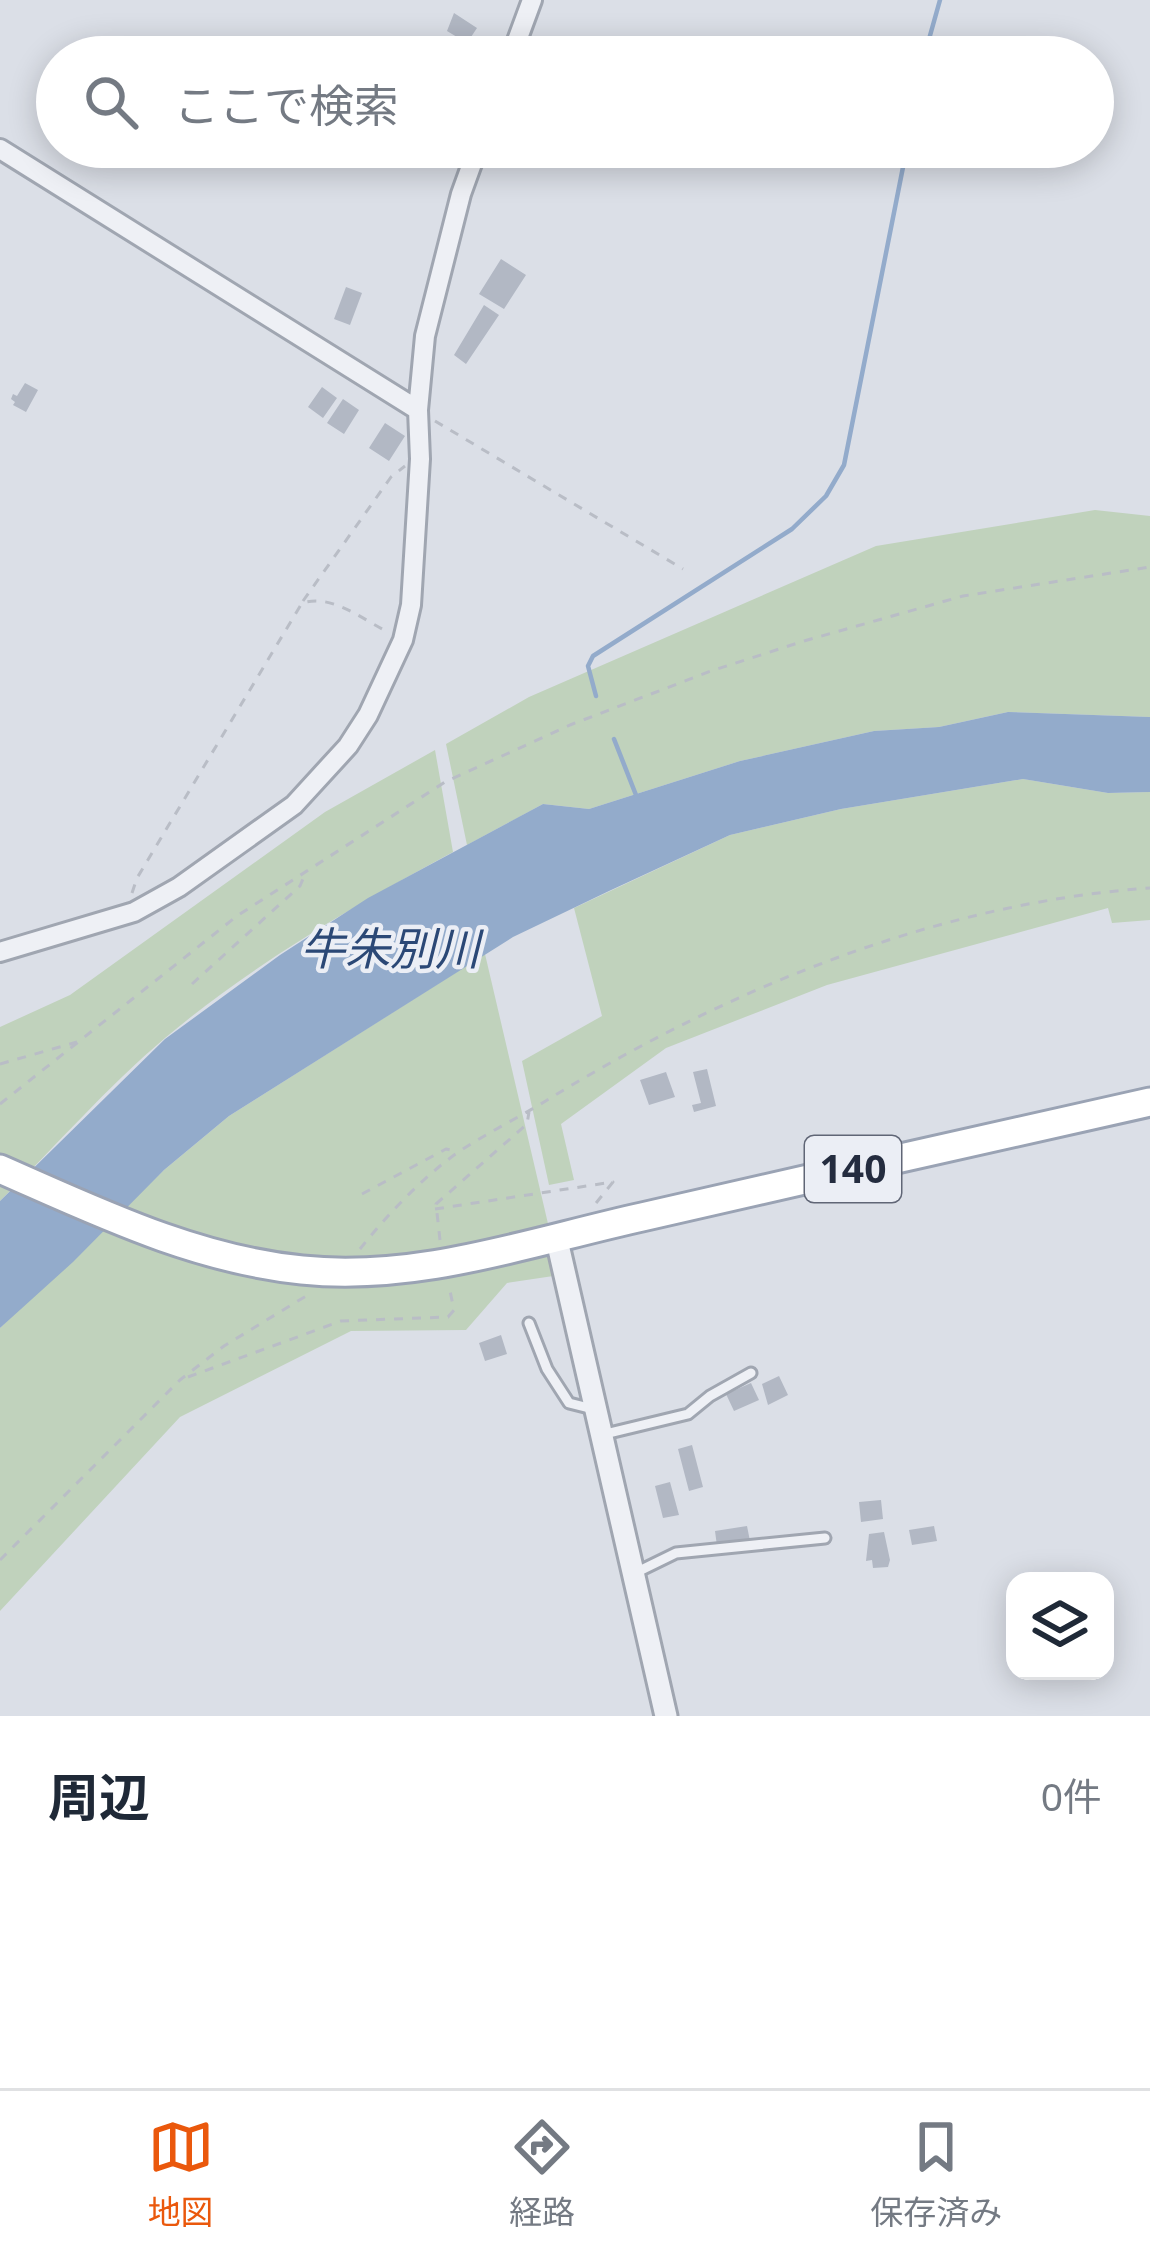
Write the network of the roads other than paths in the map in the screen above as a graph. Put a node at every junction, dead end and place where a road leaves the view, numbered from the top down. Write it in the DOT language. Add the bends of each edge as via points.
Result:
graph roads {
  1 [pos="532,0"];
  2 [pos="519,36"];
  3 [pos="0,149"];
  4 [pos="470,168"];
  5 [pos="418,410"];
  6 [pos="0,952"];
  7 [pos="1150,1102"];
  8 [pos="0,1169"];
  9 [pos="556,1236"];
  10 [pos="529,1323"];
  11 [pos="751,1373"];
  12 [pos="596,1410"];
  13 [pos="602,1435"];
  14 [pos="826,1538"];
  15 [pos="633,1574"];
  16 [pos="666,1716"];
  1 -- 2 [label="street"];
  3 -- 5 [label="street"];
  4 -- 5 [label="street" via="425,336"];
  5 -- 6 [label="street" via="411,605 403,640 348,746 294,805 179,887 134,912"];
  7 -- 9 [label="main road, 140"];
  8 -- 9 [label="main road, 140" via="162,1239 309,1278 441,1266"];
  9 -- 12 [label="street"];
  10 -- 12 [label="lane" via="569,1403"];
  11 -- 13 [label="lane" via="688,1414"];
  12 -- 13 [label="street"];
  13 -- 15 [label="street"];
  14 -- 15 [label="lane" via="676,1553"];
  15 -- 16 [label="street"];
}
